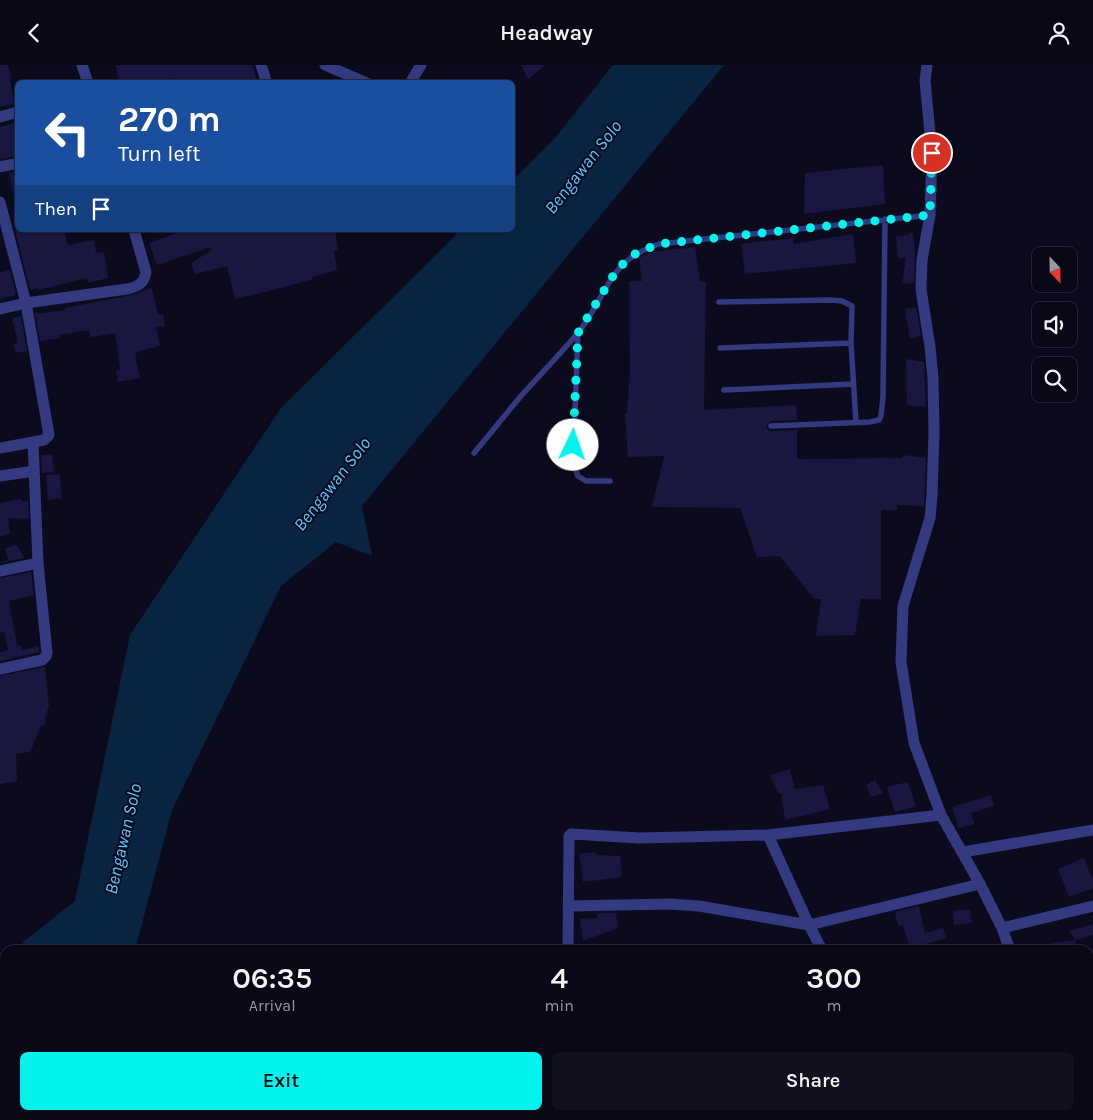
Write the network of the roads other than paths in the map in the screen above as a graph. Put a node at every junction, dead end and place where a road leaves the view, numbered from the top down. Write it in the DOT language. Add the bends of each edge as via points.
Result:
graph roads {
  1 [pos="82,65"];
  2 [pos="261,65"];
  3 [pos="325,65"];
  4 [pos="421,65"];
  5 [pos="927,65"];
  6 [pos="87,80"];
  7 [pos="267,80"];
  8 [pos="360,80"];
  9 [pos="412,80"];
  10 [pos="15,113"];
  11 [pos="0,117"];
  12 [pos="15,164"];
  13 [pos="0,167"];
  14 [pos="0,202"];
  15 [pos="930,215"];
  16 [pos="885,219"];
  17 [pos="135,232"];
  18 [pos="719,302"];
  19 [pos="26,303"];
  20 [pos="0,309"];
  21 [pos="578,333"];
  22 [pos="851,343"];
  23 [pos="720,348"];
  24 [pos="853,384"];
  25 [pos="724,390"];
  26 [pos="856,423"];
  27 [pos="771,426"];
  28 [pos="33,442"];
  29 [pos="0,448"];
  30 [pos="474,453"];
  31 [pos="34,471"];
  32 [pos="0,476"];
  33 [pos="610,481"];
  34 [pos="38,563"];
  35 [pos="0,571"];
  36 [pos="0,669"];
  37 [pos="941,815"];
  38 [pos="1093,830"];
  39 [pos="768,835"];
  40 [pos="963,852"];
  41 [pos="980,884"];
  42 [pos="568,906"];
  43 [pos="1093,907"];
  44 [pos="809,925"];
  45 [pos="1002,928"];
  46 [pos="568,945"];
  47 [pos="819,945"];
  48 [pos="1008,945"];
  1 -- 6 [label="street"];
  2 -- 7 [label="street"];
  3 -- 8 [label="street"];
  4 -- 9 [label="street"];
  5 -- 15 [label="street" via="925,81 932,153"];
  10 -- 11 [label="street"];
  12 -- 13 [label="street"];
  14 -- 19 [label="street"];
  15 -- 16 [label="lane"];
  15 -- 37 [label="street" via="922,260 921,289 933,378 932,496 930,518 903,606 901,662 914,743"];
  16 -- 21 [label="lane" via="659,244 644,249 616,271"];
  16 -- 26 [label="lane" via="881,416 875,422"];
  17 -- 19 [label="street" via="146,272 140,285"];
  18 -- 22 [label="lane" via="842,301 852,306"];
  19 -- 20 [label="street"];
  19 -- 28 [label="street" via="49,435"];
  21 -- 30 [label="lane"];
  21 -- 33 [label="lane" via="572,464 578,476 586,481"];
  22 -- 23 [label="lane"];
  22 -- 24 [label="lane"];
  24 -- 25 [label="lane"];
  24 -- 26 [label="lane"];
  26 -- 27 [label="lane"];
  28 -- 29 [label="street"];
  28 -- 31 [label="street"];
  31 -- 32 [label="street"];
  31 -- 34 [label="street"];
  34 -- 35 [label="street"];
  34 -- 36 [label="street" via="46,656 42,660"];
  37 -- 39 [label="street"];
  37 -- 40 [label="street"];
  38 -- 40 [label="street"];
  39 -- 42 [label="street" via="640,838 571,834"];
  39 -- 44 [label="street"];
  40 -- 41 [label="street"];
  41 -- 44 [label="street"];
  41 -- 45 [label="street"];
  42 -- 44 [label="street" via="699,906"];
  42 -- 46 [label="street"];
  43 -- 45 [label="street"];
  44 -- 47 [label="street"];
  45 -- 48 [label="street"];
}
